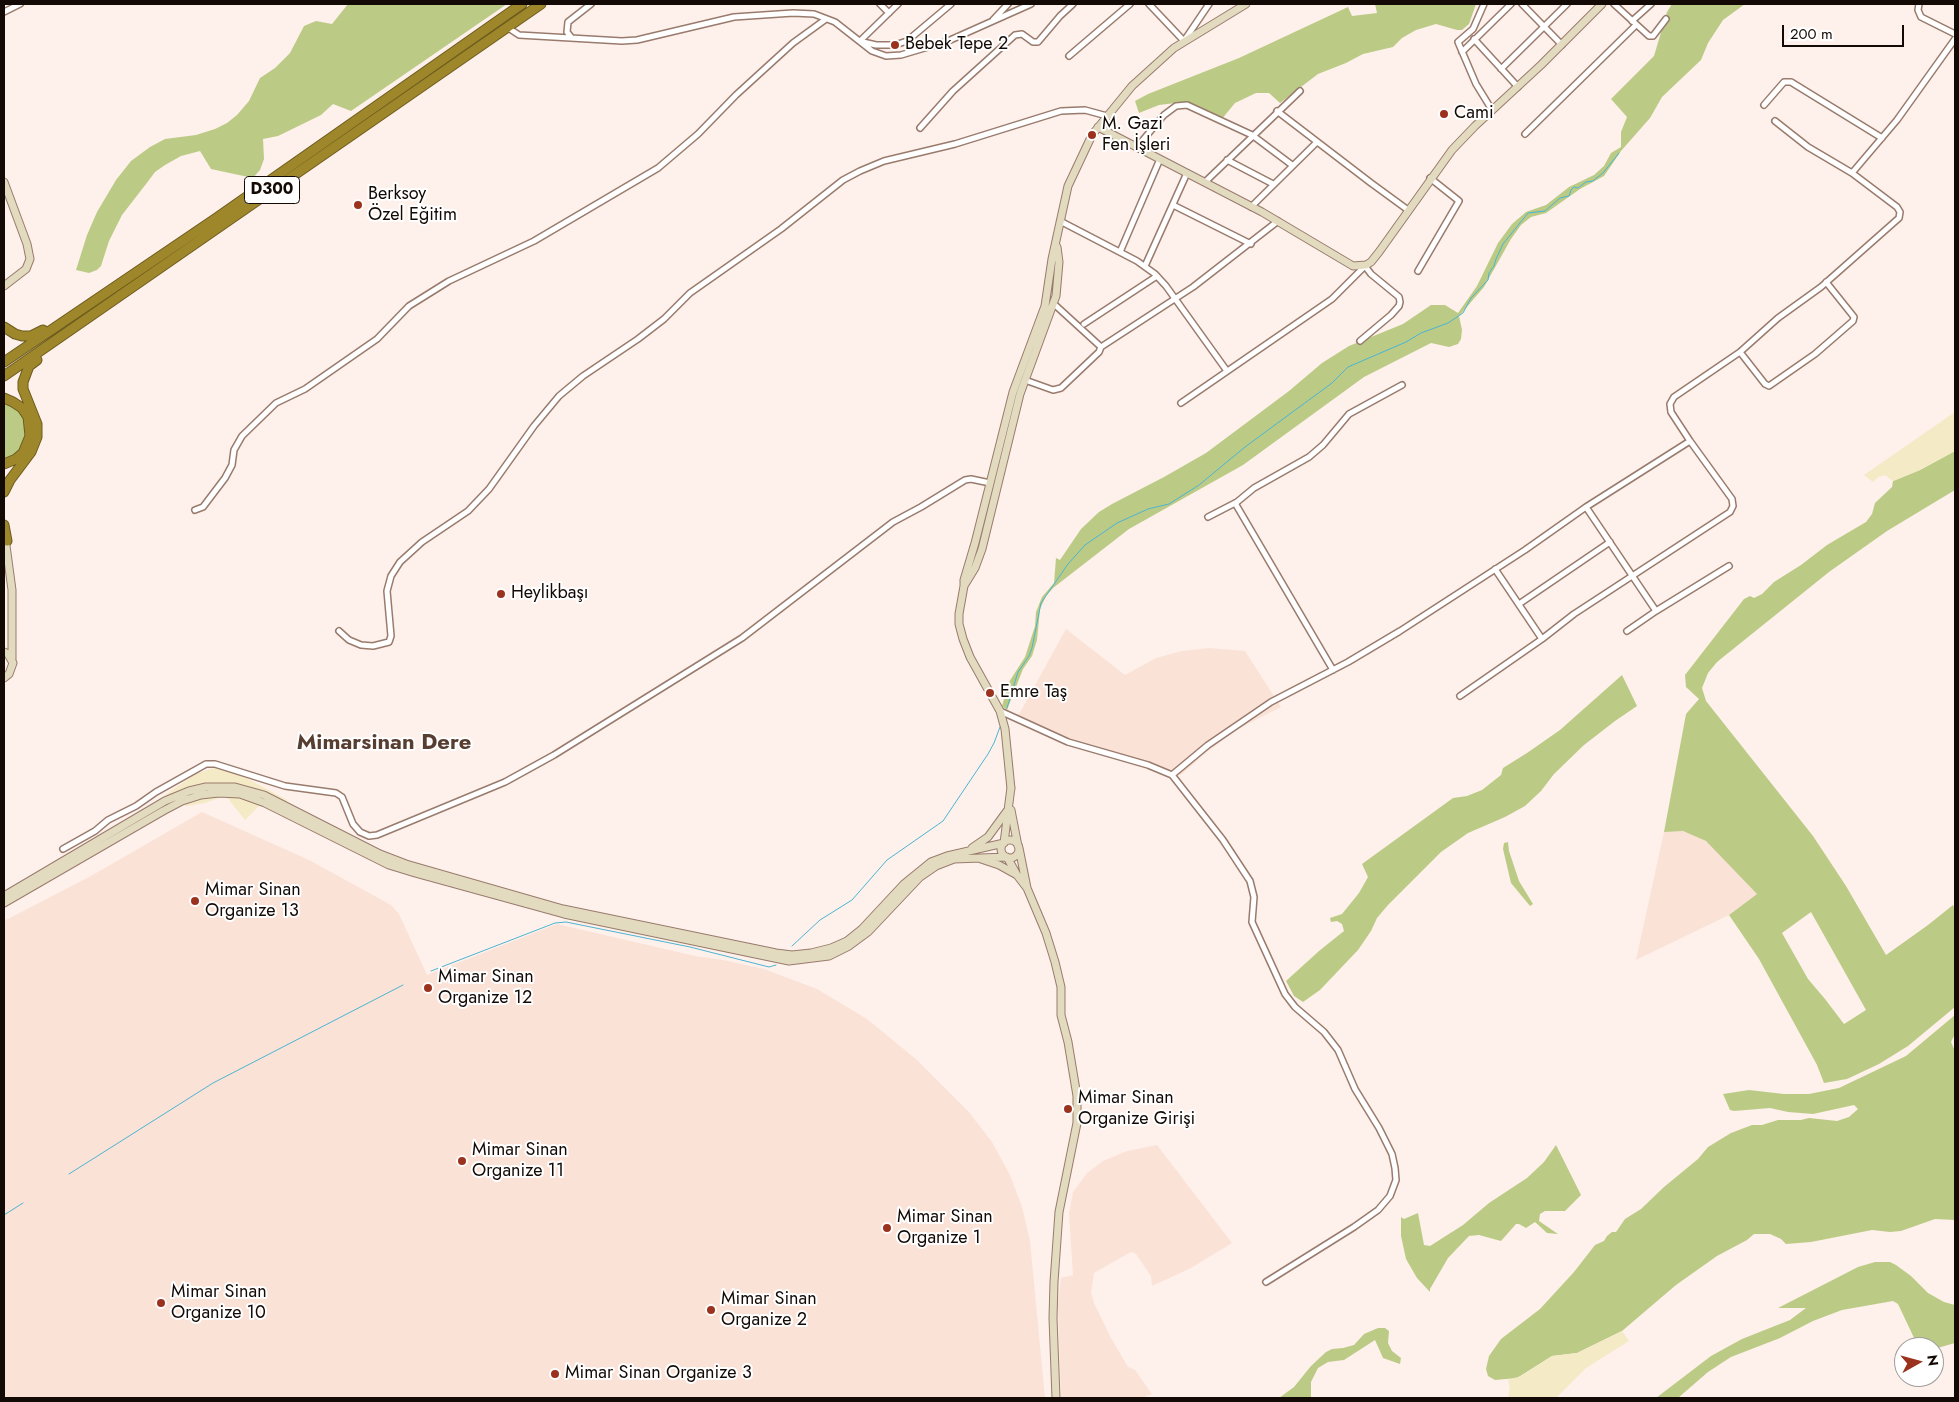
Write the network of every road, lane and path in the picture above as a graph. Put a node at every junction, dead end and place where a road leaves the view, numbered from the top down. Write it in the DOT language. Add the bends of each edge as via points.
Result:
graph roads {
  1 [pos="20,4"];
  2 [pos="522,4"];
  3 [pos="541,4"];
  4 [pos="591,4"];
  5 [pos="880,4"];
  6 [pos="898,4"];
  7 [pos="951,4"];
  8 [pos="1008,4"];
  9 [pos="1031,4"];
  10 [pos="1073,4"];
  11 [pos="1130,4"];
  12 [pos="1149,4"];
  13 [pos="1209,4"];
  14 [pos="1246,4"];
  15 [pos="1484,4"];
  16 [pos="1512,4"];
  17 [pos="1522,4"];
  18 [pos="1567,4"];
  19 [pos="1602,4"];
  20 [pos="1614,4"];
  21 [pos="1650,4"];
  22 [pos="1919,4"];
  23 [pos="4,12"];
  24 [pos="889,13"];
  25 [pos="826,19"];
  26 [pos="1666,20"];
  27 [pos="990,23"];
  28 [pos="1634,23"];
  29 [pos="507,27"];
  30 [pos="1545,27"];
  31 [pos="1955,34"];
  32 [pos="572,38"];
  33 [pos="1955,39"];
  34 [pos="1474,40"];
  35 [pos="1184,41"];
  36 [pos="860,42"];
  37 [pos="1562,45"];
  38 [pos="1462,52"];
  39 [pos="1069,56"];
  40 [pos="1501,69"];
  41 [pos="1518,87"];
  42 [pos="1300,91"];
  43 [pos="1764,105"];
  44 [pos="1492,110"];
  45 [pos="1277,111"];
  46 [pos="1107,116"];
  47 [pos="1775,121"];
  48 [pos="1098,127"];
  49 [pos="920,128"];
  50 [pos="1526,134"];
  51 [pos="1252,135"];
  52 [pos="1882,138"];
  53 [pos="1317,142"];
  54 [pos="1137,147"];
  55 [pos="1160,159"];
  56 [pos="1227,160"];
  57 [pos="1292,165"];
  58 [pos="1187,173"];
  59 [pos="1852,174"];
  60 [pos="1430,178"];
  61 [pos="4,182"];
  62 [pos="1205,182"];
  63 [pos="1273,184"];
  64 [pos="1173,205"];
  65 [pos="1251,207"];
  66 [pos="1408,210"];
  67 [pos="1060,221"];
  68 [pos="1278,222"];
  69 [pos="1251,244"];
  70 [pos="1056,245"];
  71 [pos="1120,252"];
  72 [pos="1145,266"];
  73 [pos="1366,266"];
  74 [pos="1418,271"];
  75 [pos="1157,276"];
  76 [pos="1826,282"];
  77 [pos="4,286"];
  78 [pos="1176,299"];
  79 [pos="95,300"];
  80 [pos="1054,304"];
  81 [pos="1084,324"];
  82 [pos="4,326"];
  83 [pos="66,334"];
  84 [pos="1360,341"];
  85 [pos="1101,347"];
  86 [pos="1740,352"];
  87 [pos="4,362"];
  88 [pos="1227,371"];
  89 [pos="4,376"];
  90 [pos="1026,380"];
  91 [pos="1402,384"];
  92 [pos="4,398"];
  93 [pos="1181,403"];
  94 [pos="1690,441"];
  95 [pos="4,464"];
  96 [pos="990,483"];
  97 [pos="4,492"];
  98 [pos="1235,503"];
  99 [pos="1586,507"];
  100 [pos="195,510"];
  101 [pos="1208,517"];
  102 [pos="4,525"];
  103 [pos="5,537"];
  104 [pos="1610,542"];
  105 [pos="1729,566"];
  106 [pos="1495,569"];
  107 [pos="1631,576"];
  108 [pos="964,586"];
  109 [pos="1519,604"];
  110 [pos="1656,611"];
  111 [pos="339,631"];
  112 [pos="1627,631"];
  113 [pos="1542,638"];
  114 [pos="4,652"];
  115 [pos="12,659"];
  116 [pos="1333,670"];
  117 [pos="4,678"];
  118 [pos="1460,696"];
  119 [pos="1000,711"];
  120 [pos="1172,775"];
  121 [pos="1011,787"];
  122 [pos="1008,808"];
  123 [pos="1004,842"];
  124 [pos="1018,847"];
  125 [pos="62,849"];
  126 [pos="966,851"];
  127 [pos="974,857"];
  128 [pos="1007,857"];
  129 [pos="1017,875"];
  130 [pos="1027,888"];
  131 [pos="4,896"];
  132 [pos="4,903"];
  133 [pos="1266,1282"];
  134 [pos="1056,1398"];
  1 -- 23 [label="street"];
  2 -- 79 [label="highway, D300"];
  3 -- 29 [label="highway, D300"];
  4 -- 32 [label="street" via="568,22 567,32"];
  5 -- 24 [label="street"];
  6 -- 24 [label="street"];
  7 -- 36 [label="street" via="907,41 895,45"];
  8 -- 27 [label="street"];
  9 -- 27 [label="street"];
  10 -- 49 [label="street" via="1038,42 1022,34 1015,35 953,90"];
  11 -- 39 [label="street"];
  12 -- 35 [label="street"];
  13 -- 35 [label="street"];
  14 -- 35 [label="street"];
  15 -- 38 [label="street" via="1473,29 1458,42"];
  16 -- 34 [label="street"];
  17 -- 30 [label="street"];
  18 -- 30 [label="street"];
  19 -- 37 [label="street"];
  20 -- 28 [label="street"];
  21 -- 28 [label="street"];
  22 -- 31 [label="street" via="1921,17"];
  24 -- 36 [label="street"];
  25 -- 32 [label="street" via="814,14 764,15 734,18 637,40"];
  25 -- 36 [label="street" via="835,22"];
  25 -- 100 [label="street" via="793,42 658,168 534,241 449,281 409,306 377,339 305,389 276,403 242,436 225,478 203,507"];
  26 -- 28 [label="street" via="1652,37"];
  27 -- 36 [label="street" via="901,55 879,54"];
  28 -- 50 [label="street"];
  29 -- 32 [label="street" via="519,35"];
  29 -- 83 [label="highway, D300"];
  30 -- 37 [label="street"];
  30 -- 40 [label="street"];
  33 -- 52 [label="street"];
  34 -- 38 [label="street"];
  34 -- 40 [label="street"];
  35 -- 46 [label="street" via="1132,86"];
  37 -- 41 [label="street"];
  38 -- 44 [label="street"];
  40 -- 41 [label="street"];
  41 -- 44 [label="street"];
  42 -- 45 [label="street"];
  43 -- 52 [label="street" via="1784,82 1791,82"];
  44 -- 60 [label="street" via="1452,150"];
  45 -- 51 [label="street"];
  45 -- 53 [label="street"];
  46 -- 48 [label="street"];
  46 -- 111 [label="street" via="1085,110 1061,111 884,162 843,180 781,229 690,293 638,340 559,396 489,489 468,511 422,542 400,562 391,576 387,592 392,636 389,642 361,645"];
  47 -- 59 [label="street" via="1808,147"];
  48 -- 54 [label="street"];
  48 -- 67 [label="street" via="1068,186"];
  51 -- 54 [label="street" via="1187,105 1176,106"];
  51 -- 56 [label="street"];
  51 -- 57 [label="street"];
  52 -- 59 [label="street"];
  53 -- 57 [label="street"];
  53 -- 66 [label="street"];
  54 -- 55 [label="street"];
  55 -- 58 [label="street"];
  55 -- 71 [label="street"];
  56 -- 62 [label="street"];
  56 -- 63 [label="street"];
  57 -- 63 [label="street"];
  58 -- 62 [label="street"];
  58 -- 64 [label="street"];
  59 -- 76 [label="street" via="1897,207 1899,218"];
  60 -- 66 [label="street"];
  60 -- 74 [label="street" via="1458,201"];
  61 -- 77 [label="street" via="30,260 26,269"];
  62 -- 65 [label="street"];
  63 -- 65 [label="street"];
  64 -- 69 [label="street"];
  64 -- 72 [label="street"];
  65 -- 68 [label="street"];
  66 -- 73 [label="street"];
  67 -- 70 [label="street"];
  67 -- 71 [label="street"];
  68 -- 69 [label="street"];
  68 -- 73 [label="street" via="1353,266"];
  69 -- 78 [label="street"];
  70 -- 80 [label="street" via="1059,270"];
  70 -- 96 [label="street" via="1045,306 1013,392"];
  71 -- 72 [label="street"];
  72 -- 75 [label="street"];
  73 -- 84 [label="street" via="1399,297 1400,306"];
  73 -- 88 [label="street" via="1332,299"];
  75 -- 78 [label="street"];
  75 -- 81 [label="street"];
  76 -- 86 [label="street"];
  76 -- 86 [label="street" via="1854,317 1815,354 1769,386"];
  78 -- 85 [label="street"];
  78 -- 88 [label="street"];
  79 -- 82 [label="highway" via="31,336 15,334"];
  79 -- 87 [label="highway, D300"];
  80 -- 85 [label="street"];
  80 -- 90 [label="street"];
  83 -- 89 [label="highway, D300"];
  83 -- 97 [label="highway" via="24,374 23,390 37,424 37,437 32,452"];
  85 -- 90 [label="street" via="1060,389 1053,390"];
  86 -- 94 [label="street" via="1672,400 1671,412"];
  88 -- 93 [label="street"];
  90 -- 108 [label="street" via="1012,423 982,549"];
  91 -- 98 [label="street" via="1349,414 1314,453 1254,488"];
  92 -- 95 [label="highway" via="22,408 28,417 30,436 23,453"];
  94 -- 99 [label="street"];
  94 -- 107 [label="street" via="1730,496 1732,509"];
  96 -- 108 [label="street"];
  96 -- 125 [label="street" via="964,480 893,522 742,638 554,755 505,782 377,835 369,836 352,824 342,797 336,793 285,786 206,764"];
  98 -- 101 [label="street"];
  98 -- 116 [label="street"];
  99 -- 104 [label="street"];
  99 -- 106 [label="street"];
  102 -- 103 [label="highway"];
  103 -- 115 [label="street" via="12,590"];
  104 -- 107 [label="street"];
  104 -- 109 [label="street"];
  105 -- 110 [label="street"];
  106 -- 109 [label="street"];
  106 -- 116 [label="street"];
  107 -- 110 [label="street"];
  107 -- 113 [label="street"];
  108 -- 119 [label="street" via="959,614 960,631 970,657"];
  109 -- 113 [label="street"];
  110 -- 112 [label="street"];
  113 -- 118 [label="street"];
  114 -- 115 [label="street"];
  115 -- 117 [label="street" via="13,668"];
  116 -- 120 [label="street" via="1271,702 1208,745"];
  119 -- 120 [label="street" via="1068,742 1148,764"];
  119 -- 121 [label="street" via="1006,729"];
  120 -- 133 [label="street" via="1223,840 1250,881 1254,897 1252,922 1284,994 1338,1050 1355,1089 1392,1154 1396,1168 1396,1180 1390,1196 1378,1210"];
  121 -- 122 [label="street"];
  121 -- 124 [label="street" via="1011,816"];
  122 -- 123 [label="street"];
  122 -- 126 [label="street" via="988,837"];
  123 -- 124 [label="street" via="1012,840"];
  123 -- 126 [label="street"];
  123 -- 128 [label="street" via="1002,850"];
  124 -- 128 [label="street" via="1015,856"];
  124 -- 130 [label="street"];
  126 -- 131 [label="street" via="939,859 918,872 847,941 831,948 792,955 563,909 406,864 264,795 218,786 189,791 164,801"];
  127 -- 128 [label="street"];
  127 -- 129 [label="street"];
  127 -- 132 [label="street" via="954,859 920,877 868,932 849,946 829,956 789,962 564,914 415,873 389,865 265,802 240,794 218,793 192,798 162,811"];
  128 -- 129 [label="street"];
  129 -- 130 [label="street"];
  130 -- 134 [label="street" via="1056,962 1061,1015 1077,1096 1077,1123 1059,1212 1054,1282"];
}
